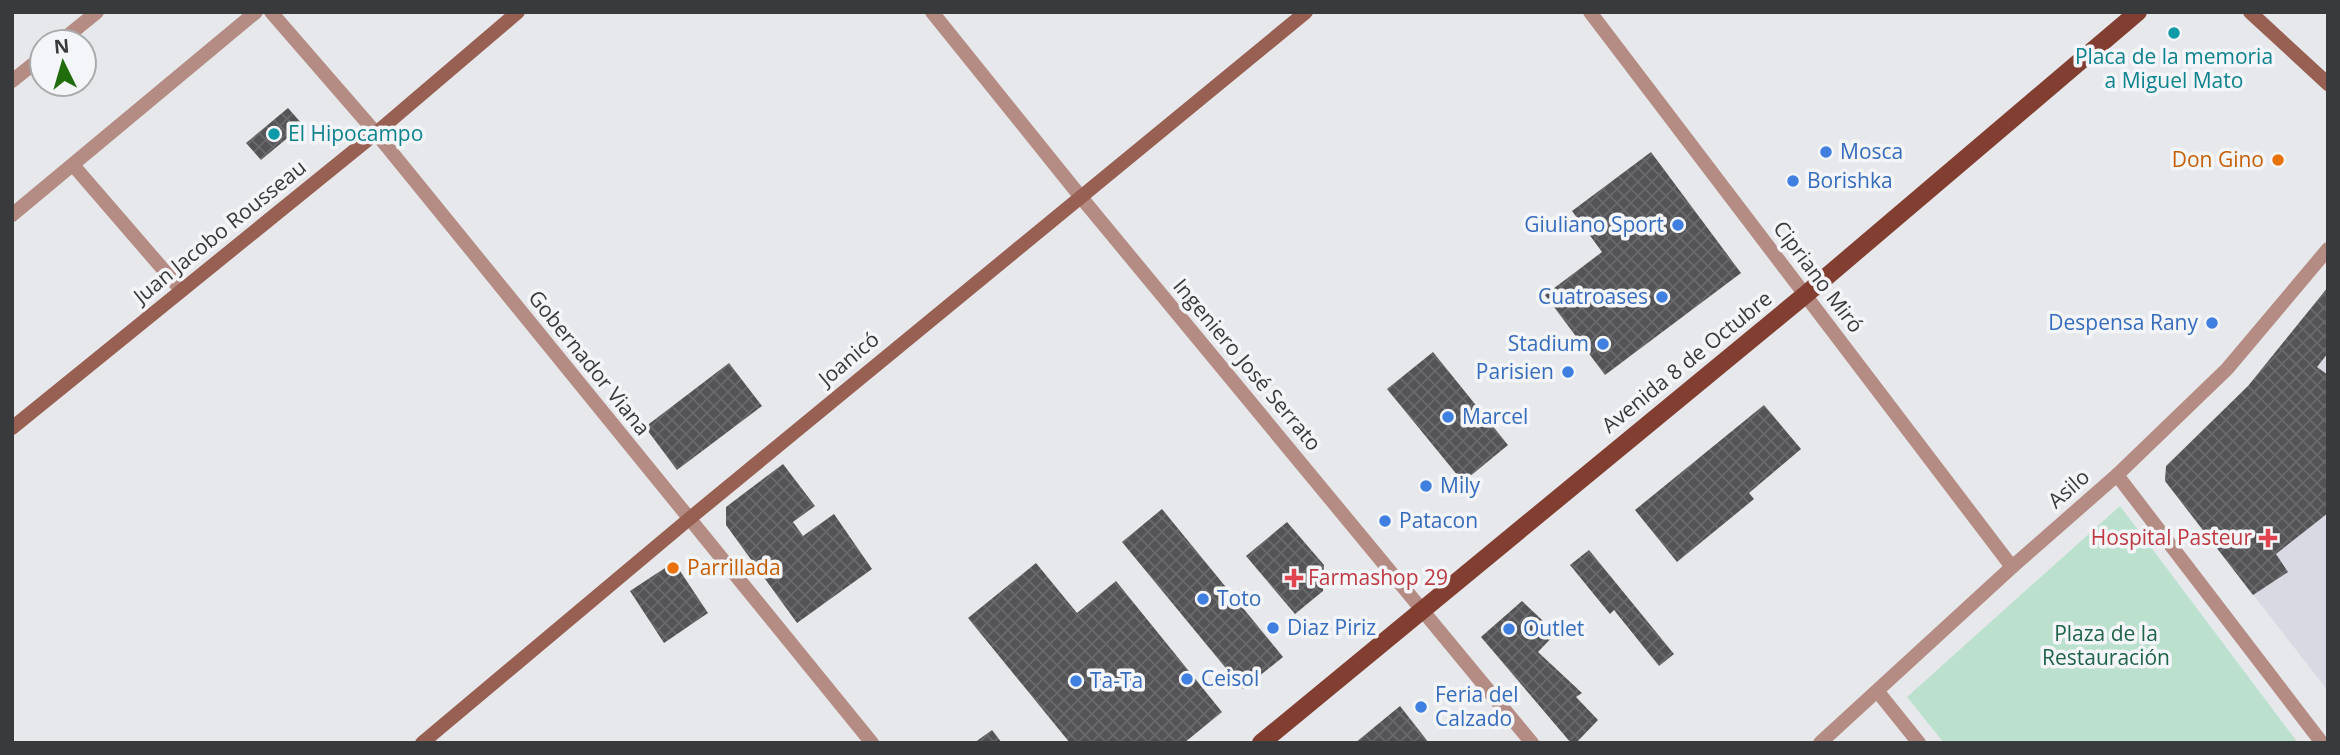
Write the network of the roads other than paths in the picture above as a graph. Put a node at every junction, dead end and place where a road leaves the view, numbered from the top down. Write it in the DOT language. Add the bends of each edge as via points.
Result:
graph roads {
  1 [pos="97,12"];
  2 [pos="256,12"];
  3 [pos="271,12"];
  4 [pos="518,12"];
  5 [pos="932,12"];
  6 [pos="1306,12"];
  7 [pos="1590,12"];
  8 [pos="2138,12"];
  9 [pos="2250,12"];
  10 [pos="77,28"];
  11 [pos="28,68"];
  12 [pos="12,81"];
  13 [pos="2328,84"];
  14 [pos="376,133"];
  15 [pos="73,165"];
  16 [pos="1080,196"];
  17 [pos="12,215"];
  18 [pos="2328,249"];
  19 [pos="181,290"];
  20 [pos="1805,295"];
  21 [pos="12,428"];
  22 [pos="2117,475"];
  23 [pos="689,519"];
  24 [pos="2012,567"];
  25 [pos="1422,609"];
  26 [pos="1878,692"];
  27 [pos="422,743"];
  28 [pos="872,743"];
  29 [pos="1261,743"];
  30 [pos="1532,743"];
  31 [pos="1820,743"];
  32 [pos="1919,743"];
  33 [pos="2322,743"];
  1 -- 10 [label="street"];
  2 -- 15 [label="street"];
  3 -- 14 [label="street, Gobernador Viana"];
  4 -- 14 [label="street, Juan Jacobo Rousseau"];
  5 -- 16 [label="street, Ingeniero José Serrato"];
  6 -- 16 [label="street, Joanicó"];
  7 -- 20 [label="street, Cipriano Miró"];
  8 -- 20 [label="main road, Avenida 8 de Octubre"];
  9 -- 13 [label="street"];
  11 -- 12 [label="street"];
  14 -- 19 [label="street, Juan Jacobo Rousseau"];
  14 -- 23 [label="street, Gobernador Viana"];
  15 -- 17 [label="street"];
  15 -- 19 [label="street"];
  16 -- 23 [label="street, Joanicó"];
  16 -- 25 [label="street, Ingeniero José Serrato"];
  18 -- 22 [label="street, Asilo" via="2227,369"];
  19 -- 21 [label="street, Juan Jacobo Rousseau"];
  20 -- 24 [label="street, Cipriano Miró"];
  20 -- 25 [label="main road, Avenida 8 de Octubre"];
  22 -- 24 [label="street, Asilo"];
  22 -- 33 [label="street"];
  23 -- 27 [label="street, Joanicó"];
  23 -- 28 [label="street, Gobernador Viana"];
  24 -- 26 [label="street, Asilo"];
  25 -- 29 [label="main road, Avenida 8 de Octubre"];
  25 -- 30 [label="street, Ingeniero José Serrato"];
  26 -- 31 [label="street, Asilo"];
  26 -- 32 [label="street"];
}
